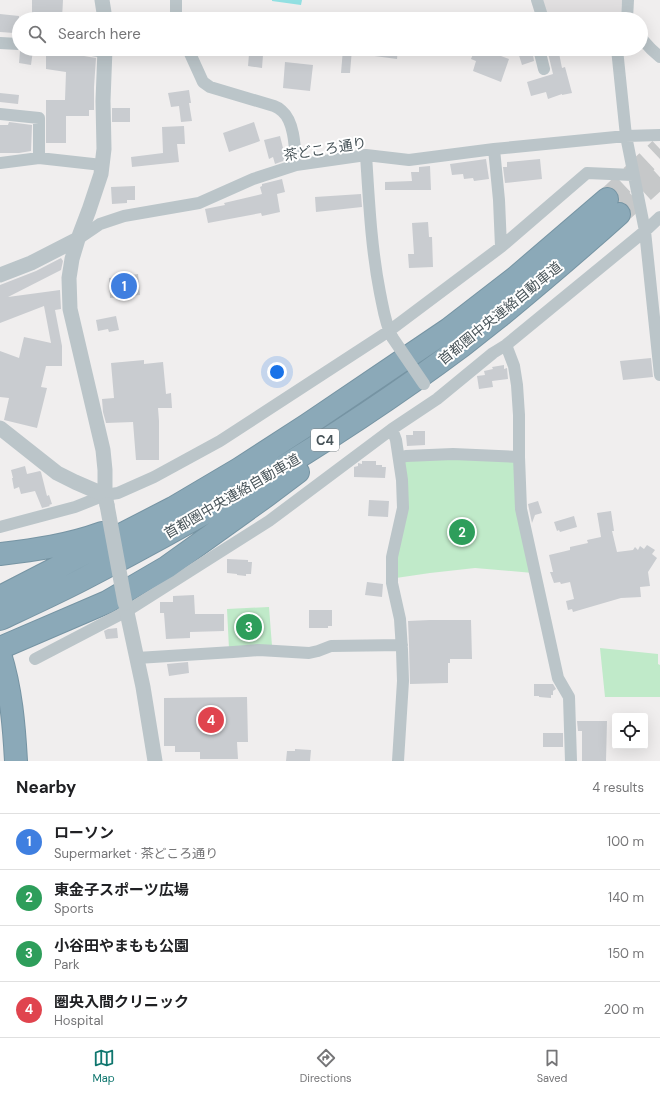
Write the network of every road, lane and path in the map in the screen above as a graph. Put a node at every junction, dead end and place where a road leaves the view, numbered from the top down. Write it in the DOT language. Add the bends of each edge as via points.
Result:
graph roads {
  1 [pos="102,0"];
  2 [pos="176,0"];
  3 [pos="537,0"];
  4 [pos="628,0"];
  5 [pos="104,12"];
  6 [pos="176,12"];
  7 [pos="541,12"];
  8 [pos="625,12"];
  9 [pos="0,43"];
  10 [pos="12,44"];
  11 [pos="648,46"];
  12 [pos="105,56"];
  13 [pos="191,56"];
  14 [pos="541,56"];
  15 [pos="618,56"];
  16 [pos="660,57"];
  17 [pos="544,69"];
  18 [pos="0,114"];
  19 [pos="660,135"];
  20 [pos="626,136"];
  21 [pos="494,149"];
  22 [pos="366,155"];
  23 [pos="39,158"];
  24 [pos="0,163"];
  25 [pos="102,165"];
  26 [pos="296,165"];
  27 [pos="633,175"];
  28 [pos="660,217"];
  29 [pos="645,231"];
  30 [pos="78,239"];
  31 [pos="501,246"];
  32 [pos="0,275"];
  33 [pos="390,334"];
  34 [pos="506,345"];
  35 [pos="462,346"];
  36 [pos="660,375"];
  37 [pos="437,399"];
  38 [pos="0,428"];
  39 [pos="392,429"];
  40 [pos="399,458"];
  41 [pos="519,458"];
  42 [pos="106,500"];
  43 [pos="173,508"];
  44 [pos="0,527"];
  45 [pos="0,554"];
  46 [pos="0,597"];
  47 [pos="126,607"];
  48 [pos="0,619"];
  49 [pos="402,645"];
  50 [pos="0,648"];
  51 [pos="137,658"];
  52 [pos="35,659"];
  53 [pos="3,664"];
  54 [pos="16,761"];
  55 [pos="155,761"];
  56 [pos="398,761"];
  57 [pos="571,761"];
  1 -- 5 [label="street"];
  2 -- 6 [label="street"];
  3 -- 7 [label="street"];
  4 -- 8 [label="street"];
  9 -- 10 [label="street"];
  11 -- 16 [label="street"];
  12 -- 25 [label="street"];
  13 -- 26 [label="street" via="203,82 210,87 283,111 293,132"];
  14 -- 17 [label="street"];
  15 -- 20 [label="street"];
  18 -- 23 [label="street" via="39,118"];
  19 -- 20 [label="street, 茶どころ通り"];
  20 -- 21 [label="street, 茶どころ通り"];
  20 -- 27 [label="street"];
  21 -- 22 [label="street, 茶どころ通り" via="408,160"];
  21 -- 31 [label="street"];
  22 -- 26 [label="street, 茶どころ通り"];
  22 -- 33 [label="street" via="374,264"];
  23 -- 24 [label="street"];
  23 -- 25 [label="street"];
  25 -- 30 [label="street"];
  26 -- 30 [label="street, 茶どころ通り" via="254,179 199,203 124,216 100,224"];
  27 -- 29 [label="street"];
  27 -- 31 [label="street" via="587,173"];
  28 -- 29 [label="street"];
  29 -- 34 [label="street"];
  29 -- 36 [label="street"];
  30 -- 32 [label="street" via="32,263"];
  30 -- 42 [label="street" via="69,278 70,309 103,450"];
  31 -- 33 [label="street"];
  33 -- 37 [label="street, bridge"];
  33 -- 42 [label="street" via="220,441"];
  34 -- 37 [label="street"];
  34 -- 41 [label="street" via="514,366 517,385"];
  35 -- 43 [label="highway, 首都圏中央連絡自動車道 / C4" via="555,270 613,206 449,329 307,425"];
  35 -- 48 [label="highway, 首都圏中央連絡自動車道 / C4" via="375,408 252,485 90,576"];
  35 -- 50 [label="highway" via="266,496 167,567 107,602"];
  37 -- 39 [label="street"];
  38 -- 42 [label="street" via="57,473"];
  39 -- 40 [label="street"];
  39 -- 47 [label="street" via="269,521"];
  40 -- 41 [label="street" via="453,454"];
  40 -- 49 [label="street" via="403,508 392,557 392,583 400,619"];
  41 -- 57 [label="street" via="521,509 558,678 569,697"];
  42 -- 44 [label="street"];
  42 -- 47 [label="street, bridge"];
  43 -- 45 [label="highway" via="84,540"];
  43 -- 46 [label="highway, 首都圏中央連絡自動車道 / C4"];
  47 -- 51 [label="street"];
  47 -- 52 [label="street"];
  49 -- 51 [label="street" via="331,646 309,653 259,650"];
  49 -- 56 [label="street" via="403,681"];
  51 -- 55 [label="street"];
  53 -- 54 [label="highway" via="11,703"];
}
